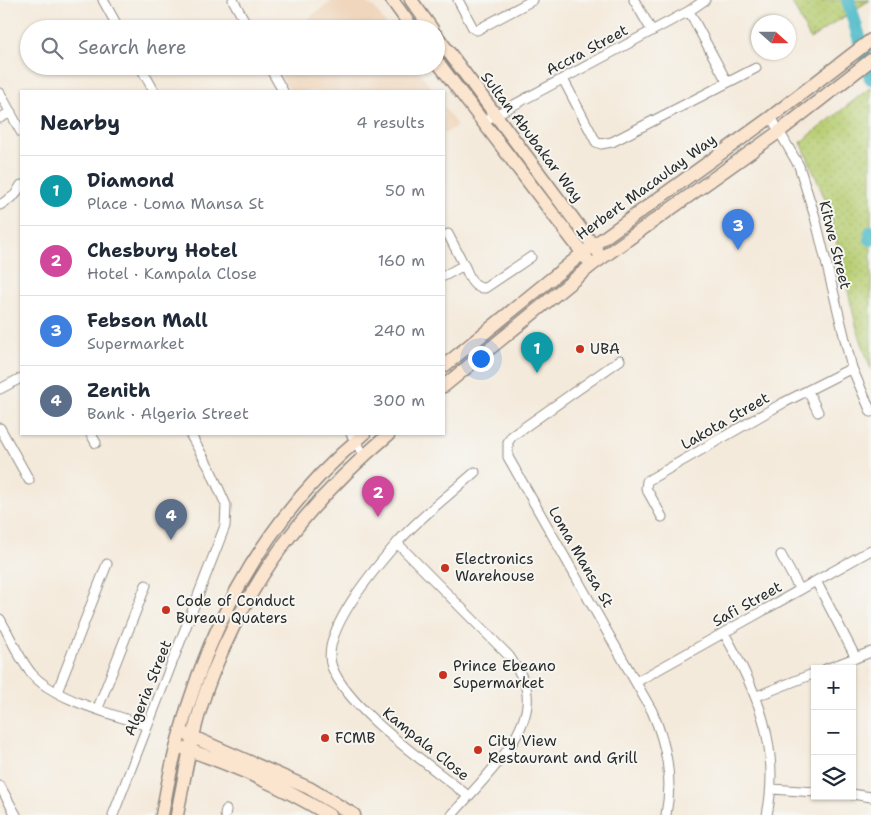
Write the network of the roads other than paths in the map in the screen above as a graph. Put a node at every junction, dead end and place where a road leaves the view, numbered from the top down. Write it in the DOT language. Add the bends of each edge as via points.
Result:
graph roads {
  1 [pos="102,0"];
  2 [pos="233,0"];
  3 [pos="392,0"];
  4 [pos="411,0"];
  5 [pos="458,0"];
  6 [pos="533,0"];
  7 [pos="634,0"];
  8 [pos="705,0"];
  9 [pos="689,11"];
  10 [pos="114,20"];
  11 [pos="243,20"];
  12 [pos="406,20"];
  13 [pos="425,20"];
  14 [pos="652,31"];
  15 [pos="871,40"];
  16 [pos="445,47"];
  17 [pos="871,60"];
  18 [pos="756,68"];
  19 [pos="445,72"];
  20 [pos="145,75"];
  21 [pos="274,75"];
  22 [pos="563,79"];
  23 [pos="727,82"];
  24 [pos="153,90"];
  25 [pos="282,90"];
  26 [pos="0,93"];
  27 [pos="10,112"];
  28 [pos="495,115"];
  29 [pos="0,118"];
  30 [pos="771,118"];
  31 [pos="482,122"];
  32 [pos="20,130"];
  33 [pos="780,131"];
  34 [pos="20,187"];
  35 [pos="0,205"];
  36 [pos="448,234"];
  37 [pos="593,246"];
  38 [pos="582,253"];
  39 [pos="531,257"];
  40 [pos="597,261"];
  41 [pos="464,265"];
  42 [pos="445,275"];
  43 [pos="620,360"];
  44 [pos="445,365"];
  45 [pos="852,368"];
  46 [pos="20,379"];
  47 [pos="445,385"];
  48 [pos="0,390"];
  49 [pos="808,391"];
  50 [pos="818,412"];
  51 [pos="871,412"];
  52 [pos="0,428"];
  53 [pos="92,435"];
  54 [pos="191,435"];
  55 [pos="388,435"];
  56 [pos="357,436"];
  57 [pos="96,443"];
  58 [pos="364,455"];
  59 [pos="476,472"];
  60 [pos="29,480"];
  61 [pos="662,517"];
  62 [pos="397,543"];
  63 [pos="871,550"];
  64 [pos="781,555"];
  65 [pos="107,564"];
  66 [pos="816,581"];
  67 [pos="146,585"];
  68 [pos="800,590"];
  69 [pos="0,619"];
  70 [pos="724,633"];
  71 [pos="871,652"];
  72 [pos="856,658"];
  73 [pos="837,665"];
  74 [pos="811,675"];
  75 [pos="636,682"];
  76 [pos="57,692"];
  77 [pos="757,696"];
  78 [pos="98,708"];
  79 [pos="147,726"];
  80 [pos="179,731"];
  81 [pos="194,736"];
  82 [pos="176,745"];
  83 [pos="190,750"];
  84 [pos="0,786"];
  85 [pos="772,789"];
  86 [pos="811,792"];
  87 [pos="856,795"];
  88 [pos="468,796"];
  89 [pos="871,797"];
  90 [pos="16,815"];
  91 [pos="113,815"];
  92 [pos="162,815"];
  93 [pos="177,815"];
  94 [pos="328,815"];
  95 [pos="354,815"];
  96 [pos="452,815"];
  97 [pos="666,815"];
  98 [pos="767,815"];
  1 -- 10 [label="street"];
  2 -- 11 [label="street"];
  3 -- 12 [label="main road"];
  4 -- 13 [label="main road"];
  5 -- 6 [label="street" via="477,30"];
  7 -- 14 [label="street"];
  8 -- 9 [label="street, Accra Street"];
  9 -- 14 [label="street, Accra Street"];
  9 -- 23 [label="street"];
  14 -- 22 [label="street, Accra Street"];
  15 -- 30 [label="main road, Herbert Macaulay Way"];
  16 -- 28 [label="main road, Sultan Abubakar Way"];
  17 -- 33 [label="main road, Herbert Macaulay Way"];
  18 -- 23 [label="street"];
  19 -- 31 [label="main road, Sultan Abubakar Way"];
  20 -- 24 [label="street"];
  21 -- 25 [label="street"];
  22 -- 23 [label="street" via="596,142 601,144 612,142"];
  22 -- 28 [label="street, Accra Street"];
  26 -- 27 [label="street"];
  27 -- 29 [label="street"];
  27 -- 32 [label="street"];
  28 -- 31 [label="street, Accra Street"];
  28 -- 37 [label="main road, Sultan Abubakar Way"];
  30 -- 33 [label="street, Kitwe Street"];
  30 -- 37 [label="main road, Herbert Macaulay Way"];
  31 -- 38 [label="main road, Sultan Abubakar Way"];
  33 -- 40 [label="main road, Herbert Macaulay Way"];
  33 -- 45 [label="street, Kitwe Street" via="799,166 815,217"];
  34 -- 35 [label="street" via="16,195"];
  36 -- 41 [label="street"];
  37 -- 38 [label="main road, Herbert Macaulay Way"];
  37 -- 40 [label="main road, Sultan Abubakar Way"];
  38 -- 40 [label="main road, Sultan Abubakar Way"];
  38 -- 44 [label="main road, Herbert Macaulay Way"];
  39 -- 41 [label="street" via="485,288 474,284"];
  40 -- 47 [label="main road, Herbert Macaulay Way"];
  41 -- 42 [label="street"];
  43 -- 75 [label="street, Loma Mansa St" via="512,436 507,449 508,457"];
  45 -- 49 [label="street, Lakota Street"];
  45 -- 51 [label="street, Kitwe Street"];
  46 -- 48 [label="street"];
  49 -- 50 [label="street"];
  49 -- 61 [label="street, Lakota Street" via="647,481 646,488"];
  52 -- 60 [label="street"];
  53 -- 57 [label="street"];
  54 -- 79 [label="street, Algeria Street" via="226,506 225,526"];
  55 -- 58 [label="main road"];
  56 -- 58 [label="street"];
  56 -- 80 [label="main road" via="286,514 254,560 215,630"];
  58 -- 81 [label="main road" via="298,524 266,569 211,676"];
  59 -- 62 [label="street"];
  62 -- 88 [label="street, Kampala Close" via="508,656 520,673 527,693 526,714 517,736"];
  62 -- 88 [label="street, Kampala Close" via="345,612 333,636 330,660 343,687 358,706"];
  63 -- 66 [label="street, Safi Street"];
  64 -- 68 [label="street"];
  65 -- 76 [label="street"];
  66 -- 68 [label="street, Safi Street"];
  66 -- 72 [label="street"];
  67 -- 78 [label="street"];
  68 -- 70 [label="street, Safi Street"];
  69 -- 76 [label="street" via="32,674"];
  70 -- 75 [label="street, Safi Street"];
  70 -- 77 [label="street"];
  71 -- 72 [label="street"];
  72 -- 73 [label="street"];
  74 -- 77 [label="street"];
  75 -- 97 [label="street, Loma Mansa St" via="661,732 668,760 670,789"];
  76 -- 78 [label="street"];
  77 -- 85 [label="street" via="768,740"];
  78 -- 79 [label="street"];
  79 -- 91 [label="street, Algeria Street"];
  80 -- 81 [label="main road"];
  80 -- 82 [label="main road"];
  81 -- 83 [label="main road"];
  81 -- 95 [label="main road" via="310,788"];
  82 -- 83 [label="main road"];
  82 -- 92 [label="main road"];
  83 -- 93 [label="main road"];
  83 -- 94 [label="main road" via="260,779"];
  84 -- 90 [label="street"];
  85 -- 86 [label="street"];
  85 -- 98 [label="street"];
  87 -- 89 [label="street"];
  88 -- 96 [label="street"];
}
